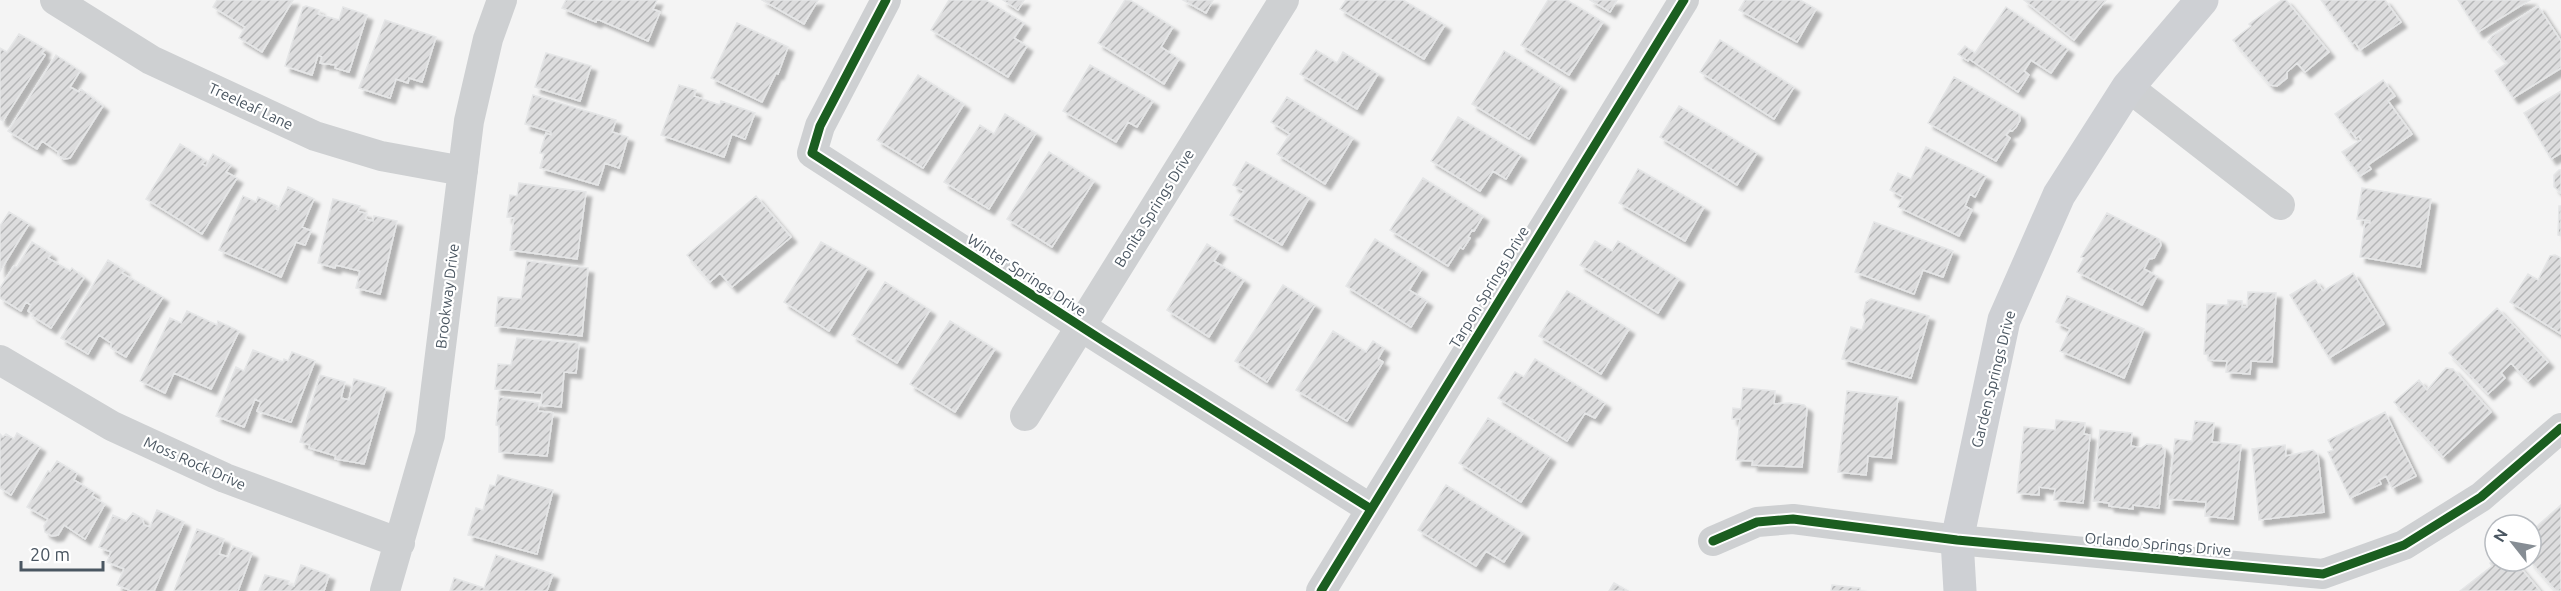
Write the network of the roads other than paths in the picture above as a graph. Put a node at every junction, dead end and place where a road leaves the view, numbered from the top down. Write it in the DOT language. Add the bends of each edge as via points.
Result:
graph roads {
  1 [pos="54,0"];
  2 [pos="502,0"];
  3 [pos="886,0"];
  4 [pos="1284,0"];
  5 [pos="1684,0"];
  6 [pos="2202,0"];
  7 [pos="2128,87"];
  8 [pos="463,171"];
  9 [pos="2280,205"];
  10 [pos="1080,327"];
  11 [pos="0,360"];
  12 [pos="1025,416"];
  13 [pos="2561,428"];
  14 [pos="1371,509"];
  15 [pos="1957,540"];
  16 [pos="1713,541"];
  17 [pos="400,543"];
  18 [pos="385,591"];
  19 [pos="1321,591"];
  20 [pos="1960,591"];
  1 -- 8 [label="street, Treeleaf Lane" via="151,60 315,136 381,156"];
  2 -- 8 [label="street, Brookway Drive" via="488,39 469,121"];
  3 -- 10 [label="street, Winter Springs Drive" via="820,126 812,153"];
  4 -- 10 [label="street, Bonita Springs Drive"];
  5 -- 14 [label="street, Tarpon Springs Drive"];
  6 -- 7 [label="street, Garden Springs Drive"];
  7 -- 9 [label="street"];
  7 -- 15 [label="street, Garden Springs Drive" via="2059,195 2004,320"];
  8 -- 17 [label="street, Brookway Drive" via="430,435"];
  10 -- 12 [label="street, Bonita Springs Drive"];
  10 -- 14 [label="street, Winter Springs Drive"];
  11 -- 17 [label="street, Moss Rock Drive" via="112,426 225,478"];
  13 -- 15 [label="street, Orlando Springs Drive" via="2481,497 2404,545 2323,574"];
  14 -- 19 [label="street, Tarpon Springs Drive"];
  15 -- 16 [label="street, Orlando Springs Drive" via="1793,519 1757,522"];
  15 -- 20 [label="street, Garden Springs Drive"];
  17 -- 18 [label="street, Brookway Drive"];
}
